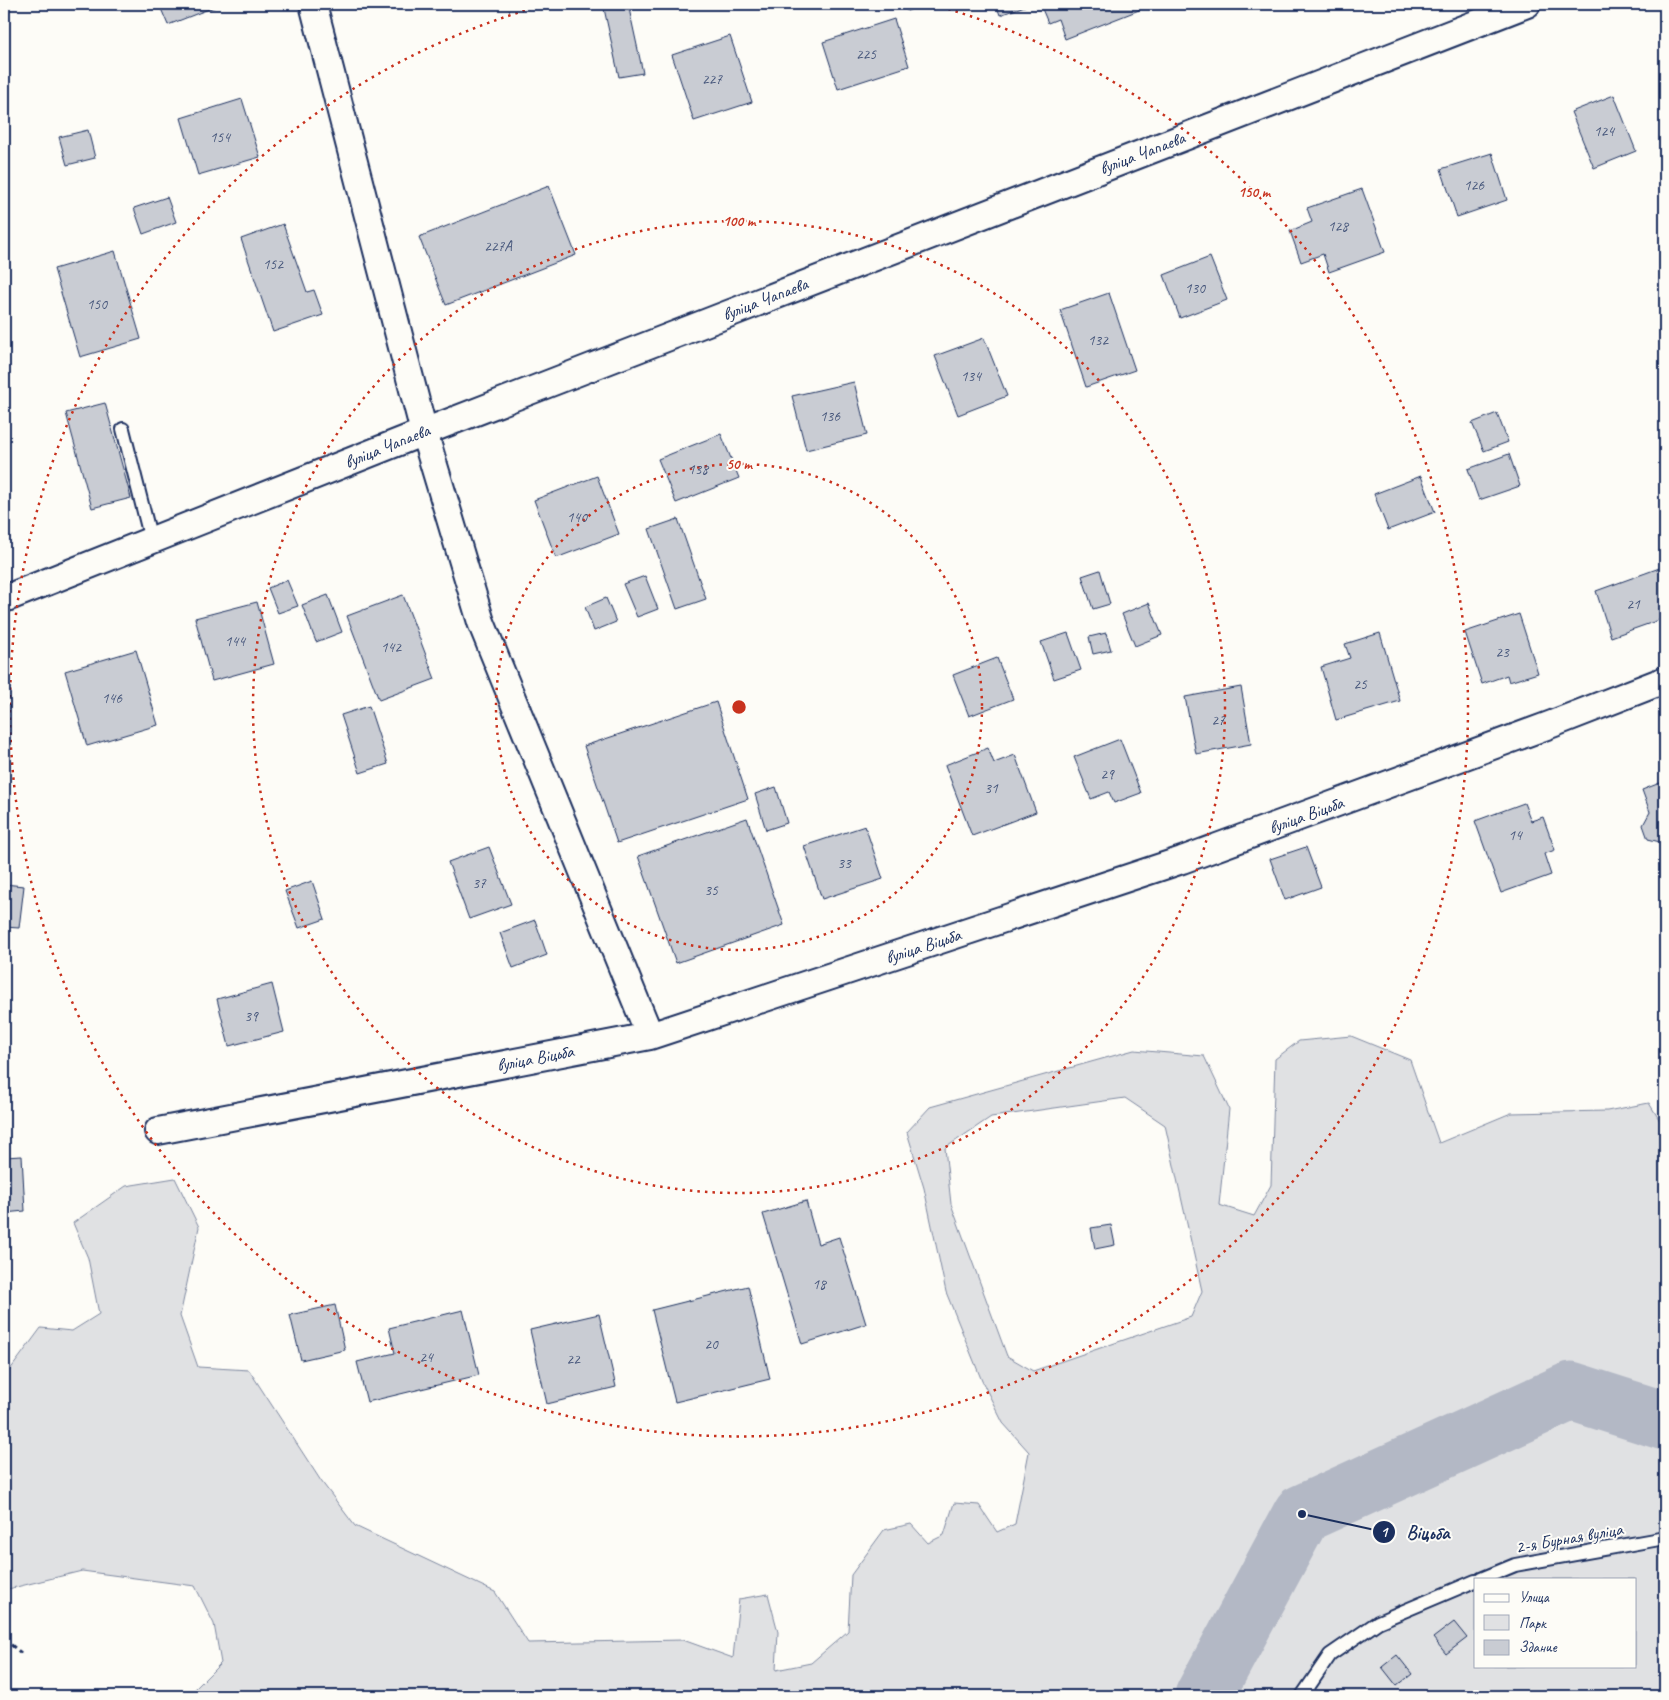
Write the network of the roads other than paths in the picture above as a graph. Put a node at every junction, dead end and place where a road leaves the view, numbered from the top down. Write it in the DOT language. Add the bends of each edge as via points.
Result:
graph roads {
  1 [pos="313,4"];
  2 [pos="1527,4"];
  3 [pos="123,429"];
  4 [pos="424,432"];
  5 [pos="152,540"];
  6 [pos="4,599"];
  7 [pos="1665,680"];
  8 [pos="650,1036"];
  9 [pos="158,1131"];
  10 [pos="1665,1538"];
  11 [pos="1484,1578"];
  12 [pos="1474,1581"];
  13 [pos="1302,1696"];
  1 -- 4 [label="street"];
  2 -- 4 [label="street, вуліца Чапаева"];
  3 -- 5 [label="lane"];
  4 -- 5 [label="street, вуліца Чапаева"];
  4 -- 8 [label="street" via="481,622"];
  5 -- 6 [label="street, вуліца Чапаева"];
  7 -- 8 [label="street, вуліца Віцьба" via="1182,860"];
  8 -- 9 [label="street, вуліца Віцьба"];
  10 -- 11 [label="lane, 2-я Бурная вуліца" via="1514,1565"];
  12 -- 13 [label="lane" via="1378,1622 1330,1655"];
}
